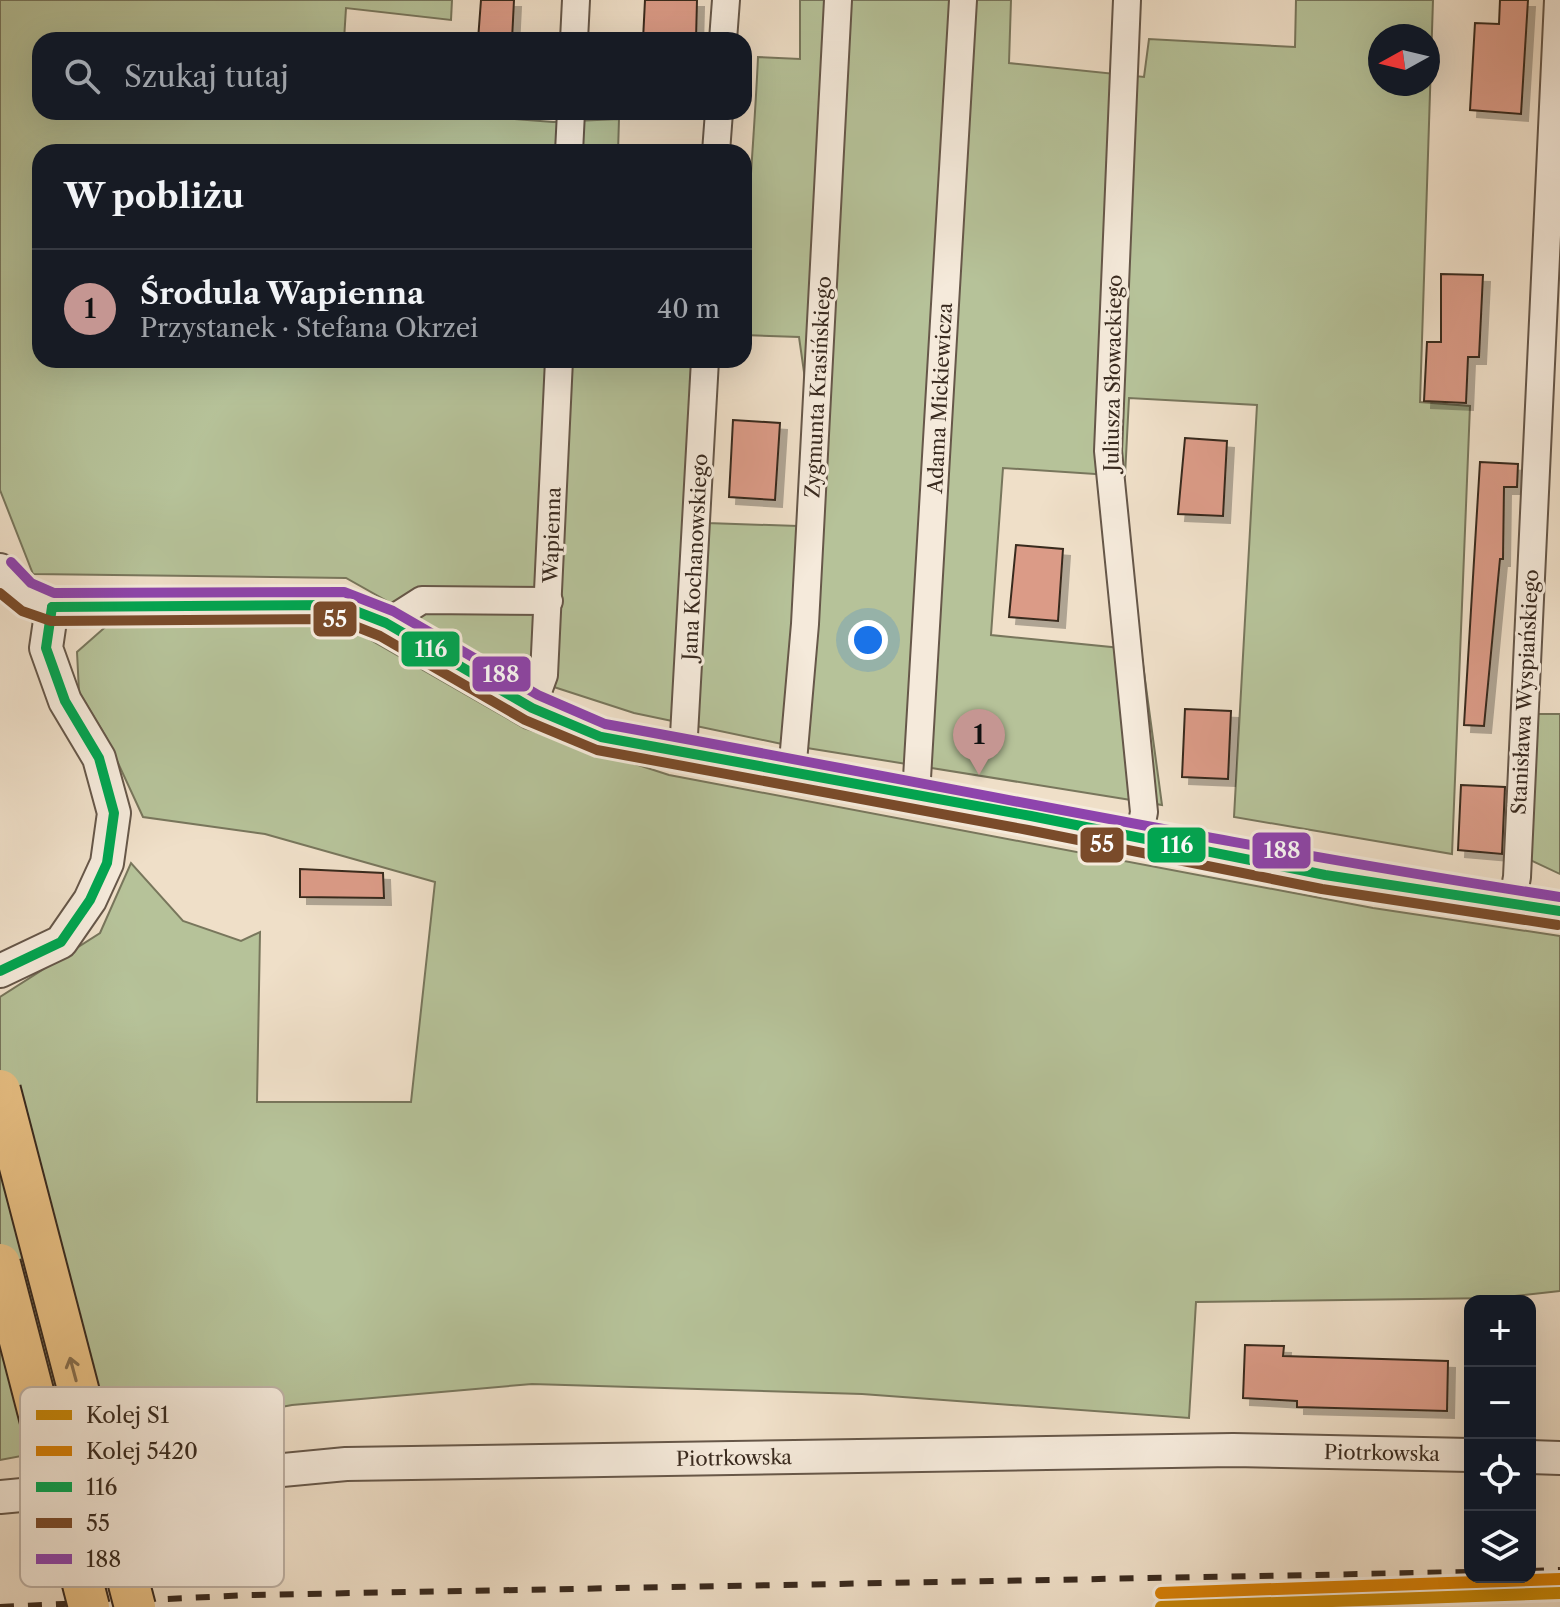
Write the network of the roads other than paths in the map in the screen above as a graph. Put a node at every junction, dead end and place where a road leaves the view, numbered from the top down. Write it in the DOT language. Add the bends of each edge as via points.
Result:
graph roads {
  1 [pos="576,0"];
  2 [pos="726,0"];
  3 [pos="838,0"];
  4 [pos="963,0"];
  5 [pos="1127,0"];
  6 [pos="1558,0"];
  7 [pos="574,32"];
  8 [pos="724,32"];
  9 [pos="571,120"];
  10 [pos="718,120"];
  11 [pos="569,144"];
  12 [pos="717,144"];
  13 [pos="559,368"];
  14 [pos="705,368"];
  15 [pos="0,570"];
  16 [pos="549,601"];
  17 [pos="52,607"];
  18 [pos="386,623"];
  19 [pos="532,708"];
  20 [pos="683,753"];
  21 [pos="792,773"];
  22 [pos="916,795"];
  23 [pos="1139,839"];
  24 [pos="1512,905"];
  25 [pos="1560,911"];
  26 [pos="0,971"];
  27 [pos="0,1090"];
  28 [pos="0,1264"];
  29 [pos="32,1387"];
  30 [pos="78,1387"];
  31 [pos="1464,1455"];
  32 [pos="1536,1457"];
  33 [pos="1560,1458"];
  34 [pos="284,1470"];
  35 [pos="20,1495"];
  36 [pos="0,1497"];
  37 [pos="84,1587"];
  38 [pos="130,1587"];
  39 [pos="89,1607"];
  40 [pos="135,1607"];
  1 -- 7 [label="street"];
  2 -- 8 [label="street"];
  3 -- 21 [label="street, Zygmunta Krasińskiego" via="805,624"];
  4 -- 22 [label="street, Adama Mickiewicza"];
  5 -- 23 [label="street, Juliusza Słowackiego" via="1108,451 1144,812"];
  6 -- 24 [label="street, Stanisława Wyspiańskiego"];
  9 -- 11 [label="street"];
  10 -- 12 [label="street"];
  13 -- 16 [label="street, Wapienna"];
  14 -- 20 [label="street, Jana Kochanowskiego"];
  15 -- 17 [label="street" via="31,602"];
  16 -- 18 [label="street" via="422,600"];
  16 -- 19 [label="street, Wapienna" via="544,675"];
  17 -- 18 [label="street" via="340,605"];
  17 -- 26 [label="street" via="46,648 65,701 99,758 114,813 109,850 90,900 61,942"];
  18 -- 19 [label="street"];
  19 -- 20 [label="street" via="601,737"];
  20 -- 21 [label="street"];
  21 -- 22 [label="street"];
  22 -- 23 [label="street"];
  23 -- 24 [label="street"];
  24 -- 25 [label="street"];
  30 -- 27 [label="main road, one-way, bridge"];
  28 -- 29 [label="main road, bridge"];
  31 -- 34 [label="street, Piotrkowska" via="1233,1450 346,1464"];
  32 -- 33 [label="street"];
  35 -- 36 [label="street, Piotrkowska"];
  37 -- 39 [label="main road, bridge"];
  40 -- 38 [label="main road, one-way, bridge"];
}
